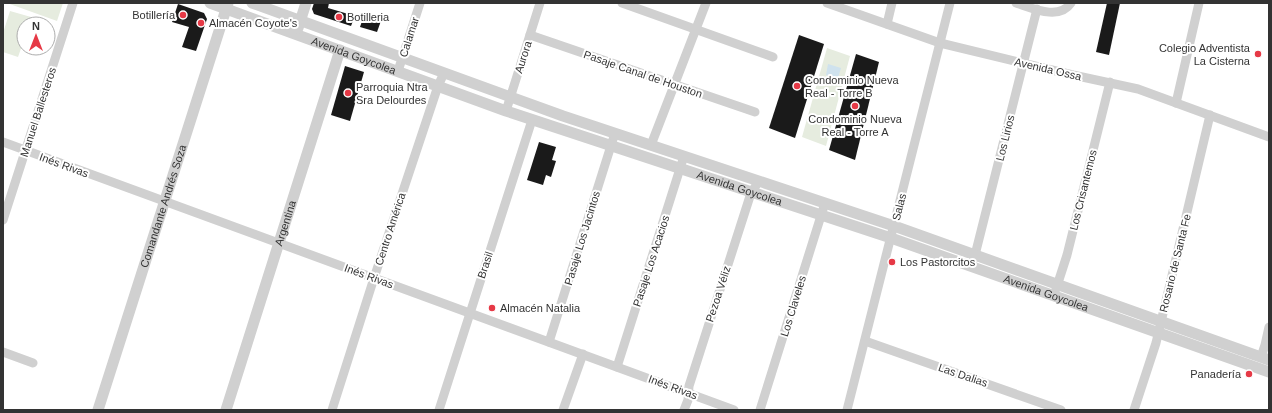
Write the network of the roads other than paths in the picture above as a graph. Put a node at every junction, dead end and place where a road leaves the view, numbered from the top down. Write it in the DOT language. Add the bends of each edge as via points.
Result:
graph roads {
  1 [pos="73,3"];
  2 [pos="210,3"];
  3 [pos="252,3"];
  4 [pos="306,3"];
  5 [pos="420,3"];
  6 [pos="540,3"];
  7 [pos="622,3"];
  8 [pos="706,3"];
  9 [pos="827,3"];
  10 [pos="892,3"];
  11 [pos="950,3"];
  12 [pos="1016,3"];
  13 [pos="1071,3"];
  14 [pos="1199,3"];
  15 [pos="227,6"];
  16 [pos="1037,9"];
  17 [pos="300,21"];
  18 [pos="886,24"];
  19 [pos="696,29"];
  20 [pos="296,34"];
  21 [pos="530,35"];
  22 [pos="344,36"];
  23 [pos="940,43"];
  24 [pos="340,50"];
  25 [pos="773,57"];
  26 [pos="402,58"];
  27 [pos="1023,64"];
  28 [pos="398,71"];
  29 [pos="444,73"];
  30 [pos="1110,82"];
  31 [pos="674,85"];
  32 [pos="438,86"];
  33 [pos="510,97"];
  34 [pos="1176,103"];
  35 [pos="506,112"];
  36 [pos="755,112"];
  37 [pos="1210,115"];
  38 [pos="532,120"];
  39 [pos="615,133"];
  40 [pos="1269,137"];
  41 [pos="3,142"];
  42 [pos="651,145"];
  43 [pos="610,147"];
  44 [pos="26,150"];
  45 [pos="684,156"];
  46 [pos="680,170"];
  47 [pos="759,181"];
  48 [pos="751,193"];
  49 [pos="165,201"];
  50 [pos="825,203"];
  51 [pos="821,216"];
  52 [pos="3,220"];
  53 [pos="894,226"];
  54 [pos="891,238"];
  55 [pos="279,243"];
  56 [pos="976,255"];
  57 [pos="971,266"];
  58 [pos="374,278"];
  59 [pos="1058,284"];
  60 [pos="1053,296"];
  61 [pos="470,313"];
  62 [pos="1161,321"];
  63 [pos="1269,327"];
  64 [pos="1158,333"];
  65 [pos="864,341"];
  66 [pos="549,342"];
  67 [pos="3,352"];
  68 [pos="583,354"];
  69 [pos="1265,358"];
  70 [pos="33,363"];
  71 [pos="617,367"];
  72 [pos="1269,372"];
  73 [pos="688,393"];
  74 [pos="98,410"];
  75 [pos="226,410"];
  76 [pos="332,410"];
  77 [pos="439,410"];
  78 [pos="563,410"];
  79 [pos="684,410"];
  80 [pos="734,410"];
  81 [pos="760,410"];
  82 [pos="847,410"];
  83 [pos="1061,410"];
  84 [pos="1134,410"];
  1 -- 44 [label="street, Manuel Ballesteros"];
  2 -- 15 [label="street, Avenida Goycolea"];
  3 -- 17 [label="street, Avenida Goycolea"];
  4 -- 17 [label="street"];
  5 -- 26 [label="street, Calamar"];
  6 -- 21 [label="street, Aurora"];
  7 -- 19 [label="street"];
  8 -- 19 [label="street"];
  9 -- 18 [label="street, Avenida Ossa"];
  10 -- 18 [label="street"];
  11 -- 23 [label="street, Salas"];
  12 -- 16 [label="street"];
  13 -- 16 [label="street" via="1060,12"];
  14 -- 34 [label="street"];
  15 -- 20 [label="street, Avenida Goycolea"];
  15 -- 49 [label="street, Comandante Andrés Soza"];
  16 -- 27 [label="street, Los Lirios"];
  17 -- 20 [label="street"];
  17 -- 22 [label="street, Avenida Goycolea"];
  18 -- 23 [label="street, Avenida Ossa"];
  19 -- 25 [label="street"];
  19 -- 31 [label="street"];
  20 -- 24 [label="street, Avenida Goycolea"];
  21 -- 31 [label="street, Pasaje Canal de Houston"];
  21 -- 33 [label="street, Aurora"];
  22 -- 24 [label="street, Argentina"];
  22 -- 26 [label="street, Avenida Goycolea"];
  23 -- 27 [label="street, Avenida Ossa"];
  23 -- 53 [label="street, Salas"];
  24 -- 28 [label="street, Avenida Goycolea"];
  24 -- 55 [label="street, Argentina"];
  26 -- 28 [label="street, Calamar"];
  26 -- 29 [label="street, Avenida Goycolea"];
  27 -- 30 [label="street, Avenida Ossa"];
  27 -- 56 [label="street, Los Lirios"];
  28 -- 32 [label="street, Avenida Goycolea"];
  29 -- 32 [label="street, Centro América"];
  29 -- 33 [label="street, Avenida Goycolea"];
  30 -- 34 [label="street, Avenida Ossa"];
  30 -- 59 [label="street, Los Crisantemos"];
  31 -- 36 [label="street, Pasaje Canal de Houston"];
  31 -- 42 [label="street"];
  32 -- 35 [label="street, Avenida Goycolea"];
  32 -- 58 [label="street, Centro América"];
  33 -- 35 [label="street, Aurora"];
  33 -- 39 [label="street, Avenida Goycolea"];
  34 -- 37 [label="street, Avenida Ossa"];
  35 -- 38 [label="street, Avenida Goycolea"];
  37 -- 40 [label="street, Avenida Ossa"];
  37 -- 62 [label="street, Rosario de Santa Fe"];
  38 -- 43 [label="street, Avenida Goycolea"];
  38 -- 61 [label="street, Brasil"];
  39 -- 42 [label="street, Avenida Goycolea"];
  39 -- 43 [label="street, Pasaje Los Jacintos"];
  41 -- 44 [label="street, Inés Rivas"];
  42 -- 45 [label="street, Avenida Goycolea"];
  43 -- 46 [label="street, Avenida Goycolea"];
  43 -- 66 [label="street, Pasaje Los Jacintos"];
  44 -- 49 [label="street, Inés Rivas"];
  44 -- 52 [label="street, Manuel Ballesteros"];
  45 -- 46 [label="street, Pasaje Los Acacios"];
  45 -- 47 [label="street, Avenida Goycolea"];
  46 -- 48 [label="street, Avenida Goycolea"];
  46 -- 71 [label="street, Pasaje Los Acacios"];
  47 -- 48 [label="street, Pezoa Véliz"];
  47 -- 50 [label="street, Avenida Goycolea"];
  48 -- 51 [label="street, Avenida Goycolea"];
  48 -- 73 [label="street, Pezoa Véliz" via="688,386"];
  49 -- 55 [label="street, Inés Rivas"];
  49 -- 74 [label="street, Comandante Andrés Soza"];
  50 -- 51 [label="street, Los Claveles"];
  50 -- 53 [label="street, Avenida Goycolea"];
  51 -- 54 [label="street, Avenida Goycolea"];
  51 -- 81 [label="street, Los Claveles"];
  53 -- 54 [label="street, Salas"];
  53 -- 56 [label="street, Avenida Goycolea"];
  54 -- 57 [label="street, Avenida Goycolea"];
  54 -- 65 [label="street, Salas"];
  55 -- 58 [label="street, Inés Rivas"];
  55 -- 75 [label="street, Argentina"];
  56 -- 57 [label="street, Los Lirios"];
  56 -- 59 [label="street, Avenida Goycolea"];
  57 -- 60 [label="street, Avenida Goycolea"];
  58 -- 61 [label="street, Inés Rivas"];
  58 -- 76 [label="street, Centro América"];
  59 -- 60 [label="street, Los Crisantemos"];
  59 -- 62 [label="street, Avenida Goycolea"];
  60 -- 64 [label="street, Avenida Goycolea"];
  61 -- 66 [label="street, Inés Rivas"];
  61 -- 77 [label="street, Brasil"];
  62 -- 64 [label="street, Rosario de Santa Fe"];
  62 -- 69 [label="street, Avenida Goycolea"];
  63 -- 69 [label="street"];
  64 -- 72 [label="street, Avenida Goycolea"];
  64 -- 84 [label="street, Rosario de Santa Fe"];
  65 -- 82 [label="street, Salas"];
  65 -- 83 [label="street, Las Dalias"];
  66 -- 68 [label="street, Inés Rivas"];
  67 -- 70 [label="street"];
  68 -- 71 [label="street, Inés Rivas"];
  68 -- 78 [label="street"];
  71 -- 73 [label="street, Inés Rivas"];
  73 -- 79 [label="street, Pezoa Véliz"];
  73 -- 80 [label="street, Inés Rivas"];
}
